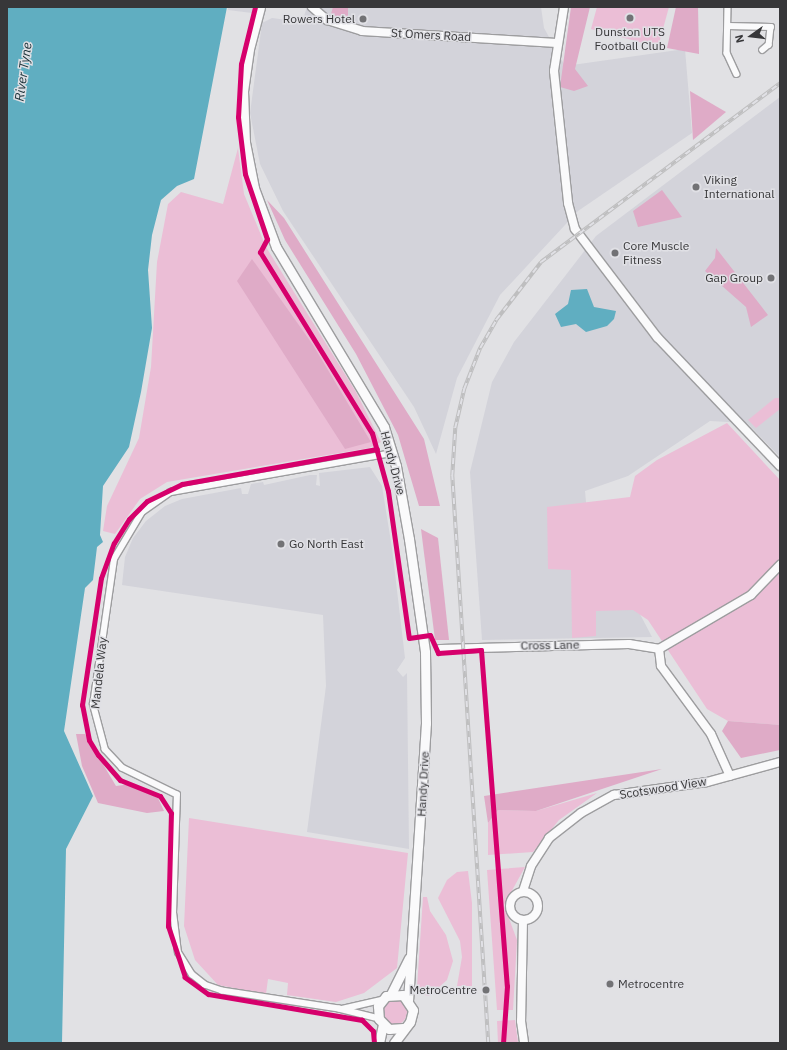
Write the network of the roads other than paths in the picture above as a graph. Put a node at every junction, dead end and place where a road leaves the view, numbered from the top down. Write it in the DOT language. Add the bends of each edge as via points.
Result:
graph roads {
  1 [pos="260,7"];
  2 [pos="312,7"];
  3 [pos="564,7"];
  4 [pos="728,7"];
  5 [pos="728,26"];
  6 [pos="557,43"];
  7 [pos="763,50"];
  8 [pos="737,74"];
  9 [pos="393,453"];
  10 [pos="780,466"];
  11 [pos="780,565"];
  12 [pos="659,648"];
  13 [pos="440,649"];
  14 [pos="780,762"];
  15 [pos="730,776"];
  16 [pos="523,892"];
  17 [pos="523,920"];
  18 [pos="410,954"];
  19 [pos="391,994"];
  20 [pos="408,999"];
  21 [pos="381,1000"];
  22 [pos="339,1009"];
  23 [pos="381,1022"];
  24 [pos="403,1028"];
  25 [pos="379,1043"];
  26 [pos="394,1043"];
  27 [pos="524,1043"];
  1 -- 9 [label="main road, Handy Drive" via="249,49 243,92 245,142 254,188 276,247 368,398"];
  2 -- 6 [label="street, St Omers Road" via="327,20 362,32"];
  3 -- 6 [label="street"];
  4 -- 5 [label="street"];
  5 -- 7 [label="street" via="771,28 769,45"];
  5 -- 8 [label="street" via="727,53"];
  6 -- 10 [label="street" via="554,72 568,203 575,229 657,337"];
  9 -- 18 [label="main road, Handy Drive" via="426,661 416,913"];
  9 -- 22 [label="street, Mandela Way" via="171,492 142,512 114,559 93,705 97,730 109,755 122,768 177,795 173,914 178,953 192,975 205,985 222,992"];
  11 -- 12 [label="street" via="751,595"];
  12 -- 13 [label="street, Cross Lane" via="629,644"];
  12 -- 15 [label="street" via="661,666 711,734"];
  14 -- 15 [label="street, Scotswood View"];
  15 -- 16 [label="street, Scotswood View" via="614,795 581,813 549,838 531,866"];
  16 -- 17 [label="street" via="513,896 510,908 516,917"];
  16 -- 17 [label="street" via="534,896 538,906 534,915"];
  17 -- 27 [label="street" via="521,1007"];
  18 -- 19 [label="main road"];
  18 -- 20 [label="main road"];
  19 -- 20 [label="main road"];
  19 -- 21 [label="main road"];
  20 -- 24 [label="main road" via="413,1016"];
  21 -- 22 [label="street, Mandela Way"];
  21 -- 23 [label="main road"];
  22 -- 23 [label="street, Mandela Way"];
  23 -- 24 [label="main road" via="395,1030"];
  23 -- 25 [label="main road"];
  24 -- 26 [label="main road"];
}
